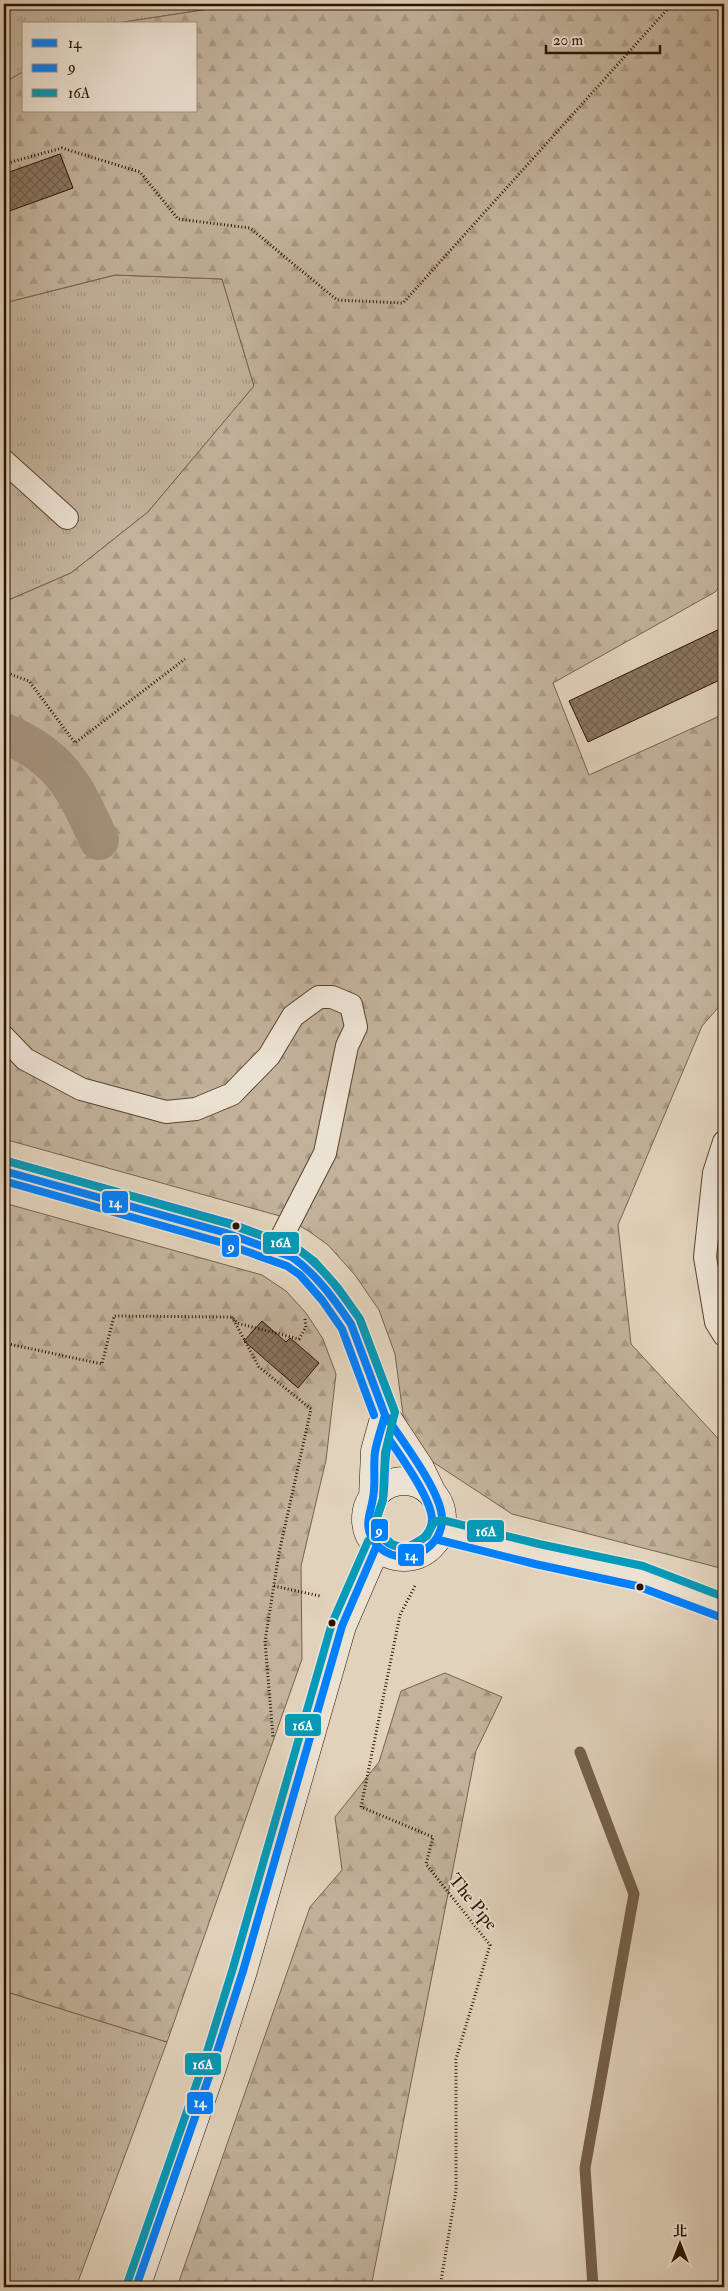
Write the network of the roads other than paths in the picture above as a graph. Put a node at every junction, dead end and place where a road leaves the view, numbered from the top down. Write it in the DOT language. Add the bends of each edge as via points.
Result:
graph roads {
  1 [pos="4,461"];
  2 [pos="67,518"];
  3 [pos="4,1037"];
  4 [pos="724,1142"];
  5 [pos="4,1171"];
  6 [pos="275,1250"];
  7 [pos="724,1335"];
  8 [pos="385,1415"];
  9 [pos="432,1494"];
  10 [pos="373,1498"];
  11 [pos="441,1530"];
  12 [pos="377,1546"];
  13 [pos="724,1608"];
  14 [pos="136,2287"];
  1 -- 2 [label="lane"];
  3 -- 6 [label="lane" via="25,1059 81,1089 166,1112 196,1109 232,1094 268,1056 293,1016 319,997 332,997 351,1005 356,1027 347,1046 324,1153"];
  4 -- 7 [label="lane" via="714,1173 705,1257 716,1322"];
  5 -- 6 [label="main road" via="226,1233"];
  6 -- 8 [label="main road" via="307,1268 351,1324"];
  8 -- 9 [label="main road" via="420,1468"];
  8 -- 10 [label="main road" via="375,1451"];
  9 -- 10 [label="main road" via="422,1486 402,1482 390,1484"];
  9 -- 11 [label="main road" via="439,1504"];
  10 -- 12 [label="main road" via="368,1507 367,1528"];
  11 -- 12 [label="main road" via="430,1546 413,1556 400,1557"];
  11 -- 13 [label="main road" via="640,1576"];
  12 -- 14 [label="main road" via="342,1626 243,1971"];
}
